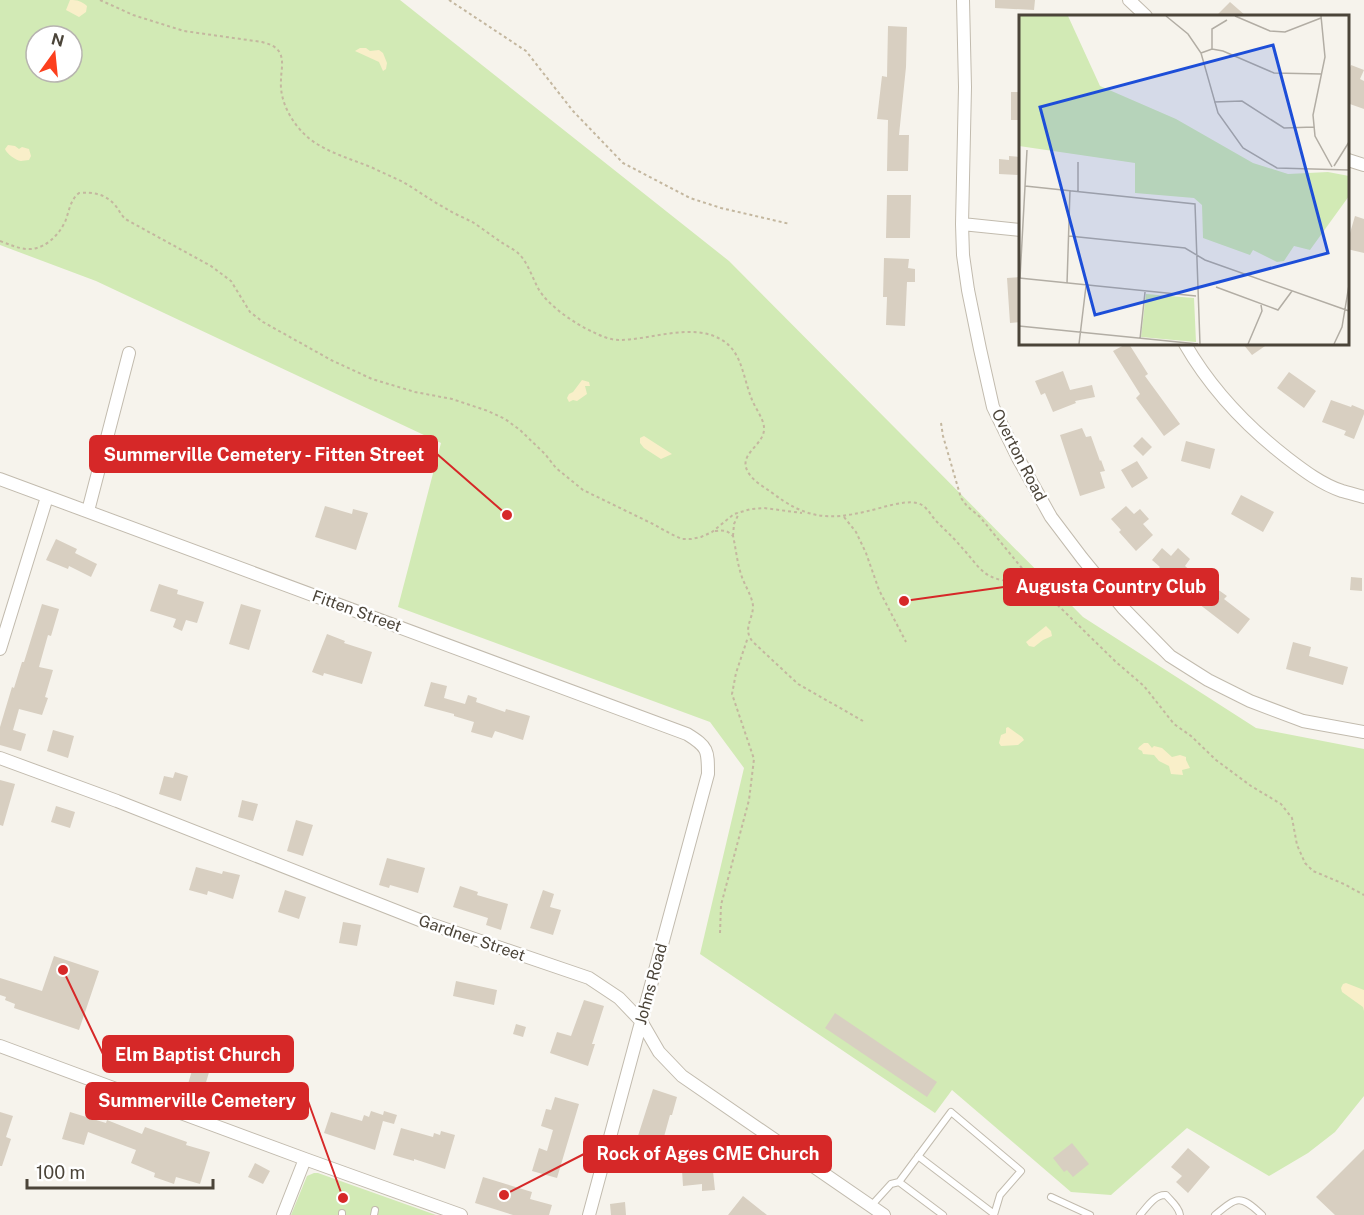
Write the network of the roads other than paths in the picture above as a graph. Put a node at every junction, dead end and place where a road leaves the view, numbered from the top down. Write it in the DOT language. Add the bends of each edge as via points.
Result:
graph roads {
  1 [pos="963,0"];
  2 [pos="1129,0"];
  3 [pos="1145,15"];
  4 [pos="1349,161"];
  5 [pos="1364,165"];
  6 [pos="962,224"];
  7 [pos="1019,230"];
  8 [pos="1186,345"];
  9 [pos="129,353"];
  10 [pos="0,479"];
  11 [pos="47,497"];
  12 [pos="1364,497"];
  13 [pos="88,511"];
  14 [pos="0,649"];
  15 [pos="1364,732"];
  16 [pos="708,752"];
  17 [pos="0,758"];
  18 [pos="640,1021"];
  19 [pos="0,1046"];
  20 [pos="918,1156"];
  21 [pos="305,1159"];
  22 [pos="899,1182"];
  23 [pos="1051,1197"];
  24 [pos="871,1206"];
  25 [pos="994,1214"];
  26 [pos="283,1215"];
  27 [pos="461,1215"];
  28 [pos="588,1215"];
  29 [pos="884,1215"];
  30 [pos="943,1215"];
  31 [pos="1090,1215"];
  32 [pos="1140,1215"];
  33 [pos="1180,1215"];
  34 [pos="1215,1215"];
  35 [pos="1262,1215"];
  1 -- 6 [label="street, Overton Road"];
  2 -- 3 [label="street"];
  4 -- 5 [label="street"];
  6 -- 7 [label="street"];
  6 -- 15 [label="street, Overton Road" via="968,290 993,407 1052,517 1082,558 1122,608 1170,656 1198,674 1250,701 1303,721"];
  8 -- 12 [label="street" via="1223,399 1261,437 1305,472"];
  9 -- 13 [label="street"];
  10 -- 11 [label="street, Fitten Street"];
  11 -- 13 [label="street, Fitten Street"];
  11 -- 14 [label="street"];
  13 -- 16 [label="street, Fitten Street" via="687,734"];
  16 -- 18 [label="street, Johns Road" via="708,774"];
  17 -- 18 [label="street, Gardner Street" via="422,921 589,978 619,998"];
  18 -- 24 [label="street, Gardner Street" via="659,1052 682,1076"];
  18 -- 28 [label="street, Johns Road"];
  19 -- 21 [label="street"];
  20 -- 22 [label="lane"];
  20 -- 25 [label="lane"];
  20 -- 25 [label="lane" via="951,1112 1021,1171 1000,1195"];
  21 -- 26 [label="street"];
  21 -- 27 [label="street"];
  22 -- 24 [label="lane" via="891,1184"];
  22 -- 30 [label="lane"];
  23 -- 31 [label="lane"];
  24 -- 29 [label="street, Gardner Street"];
  32 -- 33 [label="lane" via="1157,1196 1166,1195"];
  34 -- 35 [label="lane" via="1237,1200 1252,1205"];
}
